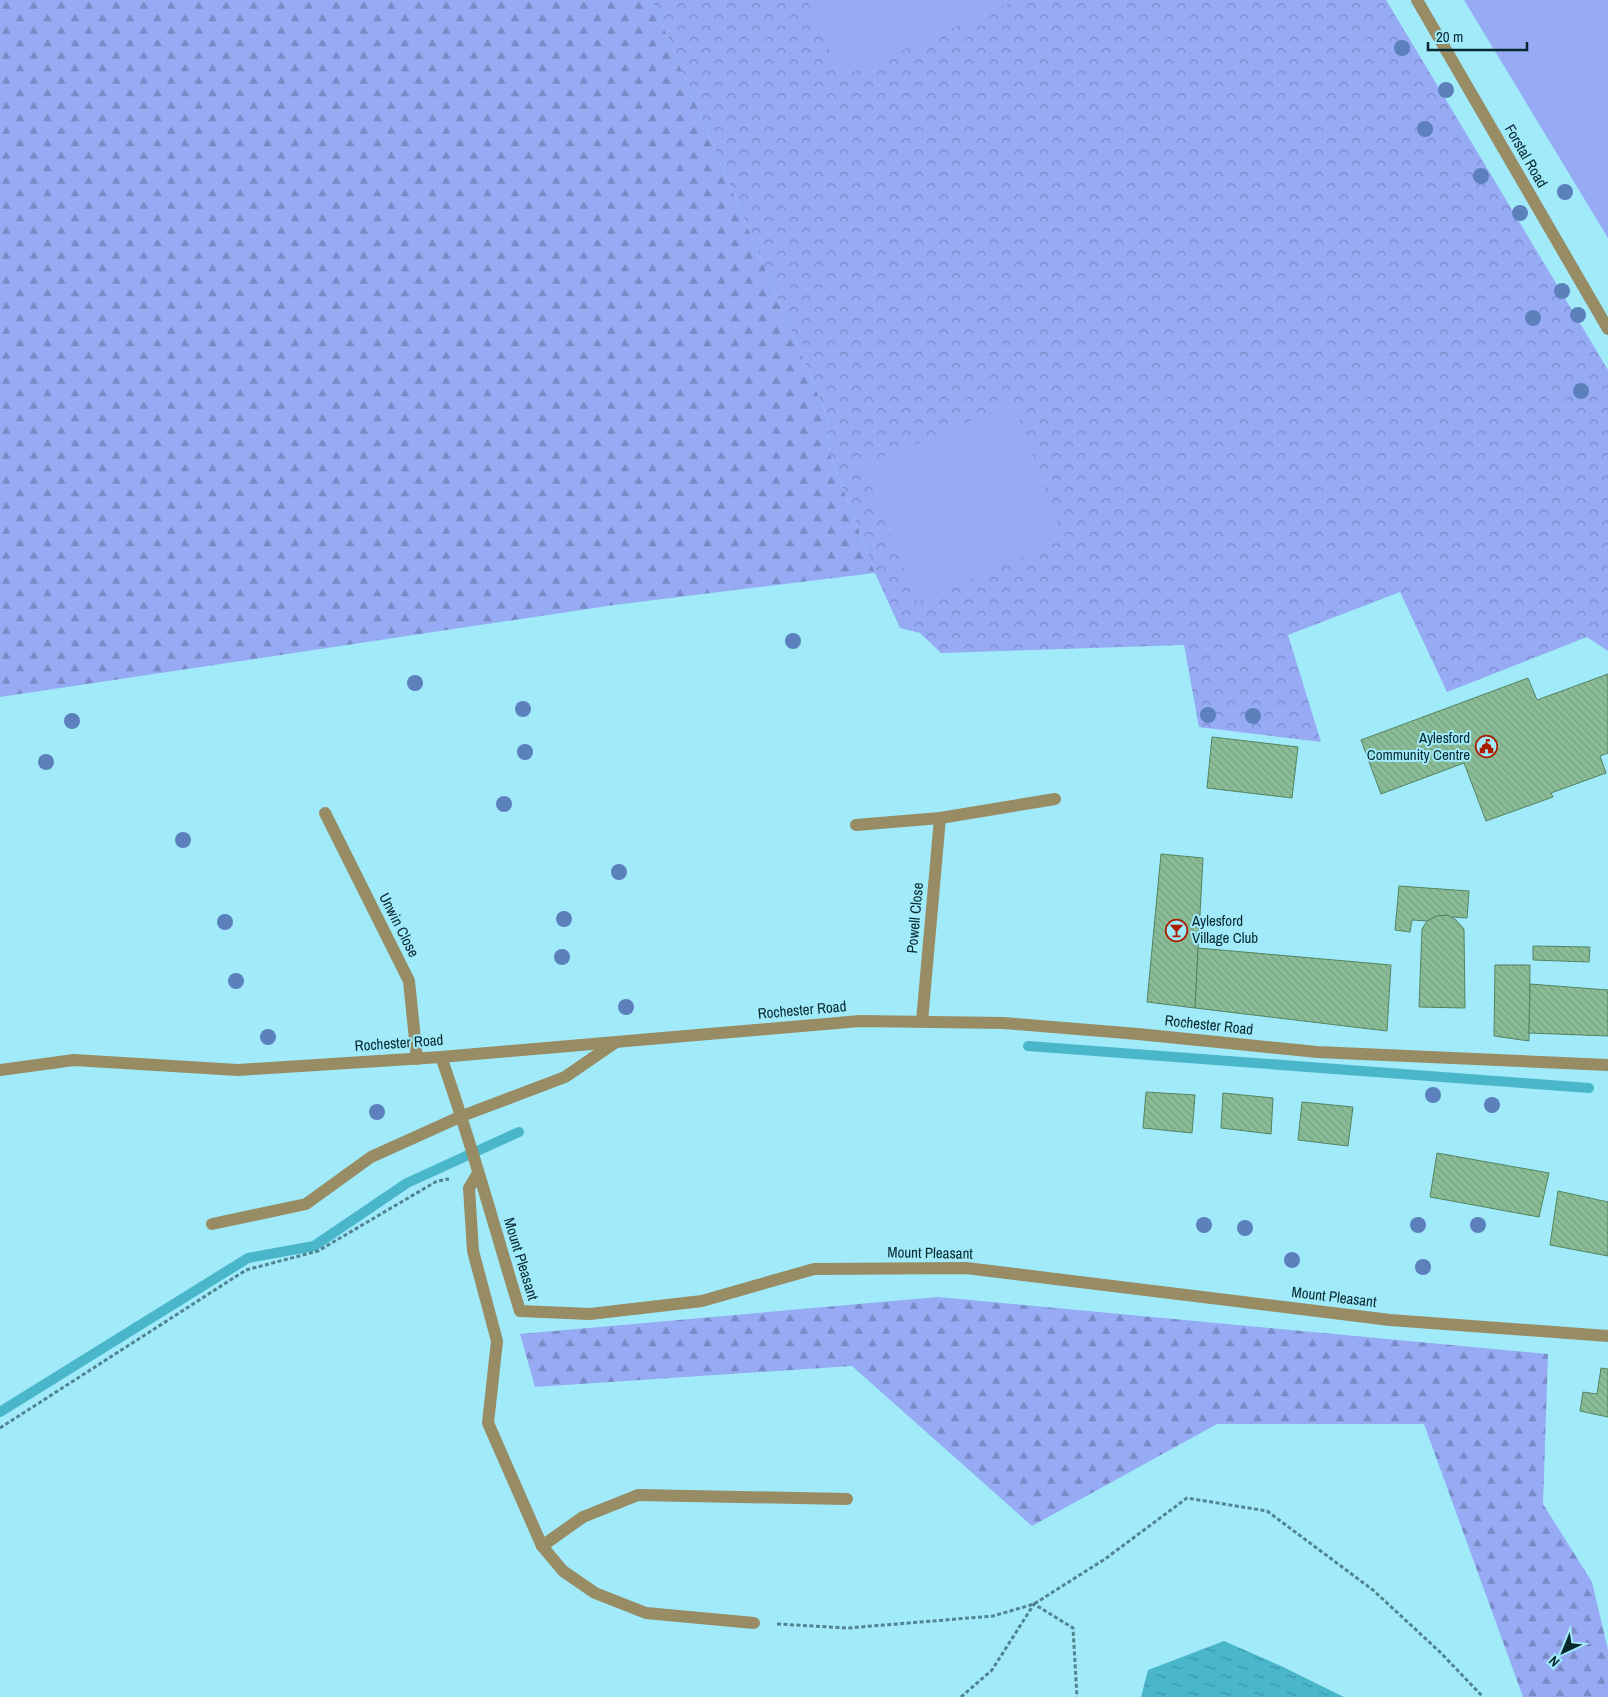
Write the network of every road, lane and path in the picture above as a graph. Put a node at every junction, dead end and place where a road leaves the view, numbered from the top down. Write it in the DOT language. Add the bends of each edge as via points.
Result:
graph roads {
  1 [pos="1417,0"];
  2 [pos="1608,328"];
  3 [pos="1055,799"];
  4 [pos="325,813"];
  5 [pos="940,818"];
  6 [pos="856,825"];
  7 [pos="922,1021"];
  8 [pos="617,1041"];
  9 [pos="441,1057"];
  10 [pos="417,1059"];
  11 [pos="1608,1065"];
  12 [pos="0,1070"];
  13 [pos="462,1116"];
  14 [pos="477,1169"];
  15 [pos="212,1224"];
  16 [pos="1608,1336"];
  17 [pos="0,1428"];
  18 [pos="847,1499"];
  19 [pos="542,1546"];
  20 [pos="1034,1604"];
  21 [pos="754,1623"];
  22 [pos="961,1697"];
  23 [pos="1078,1697"];
  24 [pos="1482,1697"];
  1 -- 2 [label="street, Forstal Road"];
  3 -- 5 [label="street"];
  4 -- 10 [label="street, Unwin Close" via="409,981"];
  5 -- 6 [label="street"];
  5 -- 7 [label="street, Powell Close"];
  7 -- 8 [label="street, Rochester Road" via="860,1021"];
  7 -- 11 [label="street, Rochester Road" via="1004,1023 1119,1032 1317,1052"];
  8 -- 9 [label="street, Rochester Road"];
  8 -- 13 [label="street" via="565,1077"];
  9 -- 10 [label="street, Rochester Road"];
  9 -- 13 [label="street, Mount Pleasant"];
  10 -- 12 [label="street, Rochester Road" via="238,1070 74,1060"];
  13 -- 14 [label="street, Mount Pleasant"];
  13 -- 15 [label="street" via="371,1157 306,1204"];
  14 -- 16 [label="street, Mount Pleasant" via="520,1311 590,1314 702,1301 814,1269 966,1268 1390,1320"];
  14 -- 17 [label="path" via="437,1181 318,1251 246,1270"];
  14 -- 19 [label="street" via="469,1188 473,1251 497,1341 488,1423"];
  18 -- 19 [label="street" via="638,1495 583,1517"];
  19 -- 21 [label="street" via="563,1571 595,1593 646,1613"];
  20 -- 21 [label="path" via="993,1616 848,1628"];
  20 -- 22 [label="path" via="992,1670"];
  20 -- 23 [label="path" via="1073,1628"];
  20 -- 24 [label="path" via="1106,1559 1187,1498 1267,1511 1373,1590 1441,1653"];
}
